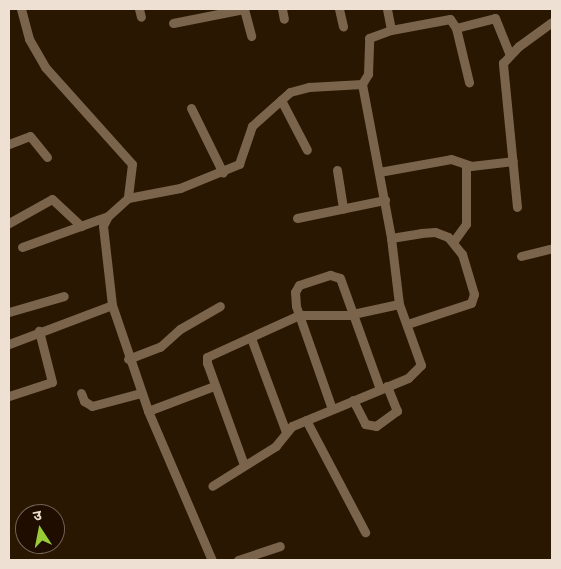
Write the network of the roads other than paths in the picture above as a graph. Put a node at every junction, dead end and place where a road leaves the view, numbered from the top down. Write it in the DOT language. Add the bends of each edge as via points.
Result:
graph roads {
  1 [pos="23,9"];
  2 [pos="244,9"];
  3 [pos="282,9"];
  4 [pos="339,9"];
  5 [pos="387,9"];
  6 [pos="284,19"];
  7 [pos="552,22"];
  8 [pos="173,23"];
  9 [pos="343,27"];
  10 [pos="456,28"];
  11 [pos="391,30"];
  12 [pos="251,36"];
  13 [pos="510,55"];
  14 [pos="469,82"];
  15 [pos="362,84"];
  16 [pos="281,100"];
  17 [pos="190,108"];
  18 [pos="9,144"];
  19 [pos="307,150"];
  20 [pos="47,157"];
  21 [pos="513,161"];
  22 [pos="466,165"];
  23 [pos="337,170"];
  24 [pos="379,172"];
  25 [pos="223,173"];
  26 [pos="128,198"];
  27 [pos="385,200"];
  28 [pos="517,207"];
  29 [pos="343,208"];
  30 [pos="108,216"];
  31 [pos="297,218"];
  32 [pos="9,223"];
  33 [pos="81,226"];
  34 [pos="392,238"];
  35 [pos="453,242"];
  36 [pos="22,247"];
  37 [pos="552,248"];
  38 [pos="522,256"];
  39 [pos="64,296"];
  40 [pos="399,304"];
  41 [pos="112,306"];
  42 [pos="220,306"];
  43 [pos="9,312"];
  44 [pos="353,314"];
  45 [pos="299,315"];
  46 [pos="407,324"];
  47 [pos="39,331"];
  48 [pos="251,338"];
  49 [pos="9,344"];
  50 [pos="128,359"];
  51 [pos="214,386"];
  52 [pos="384,387"];
  53 [pos="81,393"];
  54 [pos="141,393"];
  55 [pos="9,396"];
  56 [pos="353,400"];
  57 [pos="332,409"];
  58 [pos="148,411"];
  59 [pos="306,420"];
  60 [pos="286,432"];
  61 [pos="244,466"];
  62 [pos="212,486"];
  63 [pos="364,532"];
  64 [pos="280,546"];
  65 [pos="212,560"];
  66 [pos="238,560"];
  1 -- 26 [label="street" via="29,39 45,67 132,164"];
  2 -- 8 [label="street"];
  2 -- 12 [label="street"];
  3 -- 6 [label="street"];
  4 -- 9 [label="street"];
  5 -- 11 [label="street"];
  7 -- 13 [label="street"];
  10 -- 11 [label="street" via="447,19"];
  10 -- 13 [label="street" via="495,18"];
  10 -- 14 [label="street"];
  11 -- 15 [label="street" via="369,38 368,74"];
  13 -- 21 [label="street" via="503,63"];
  15 -- 16 [label="street" via="308,87 290,92"];
  15 -- 24 [label="street"];
  16 -- 19 [label="street"];
  16 -- 25 [label="street" via="252,126 239,164"];
  17 -- 25 [label="street"];
  18 -- 20 [label="street" via="30,136"];
  21 -- 22 [label="street"];
  21 -- 28 [label="street"];
  22 -- 24 [label="street" via="451,159"];
  22 -- 35 [label="street" via="466,224"];
  23 -- 29 [label="street"];
  24 -- 27 [label="street"];
  25 -- 26 [label="street" via="180,188"];
  26 -- 30 [label="street"];
  27 -- 29 [label="street"];
  27 -- 34 [label="street"];
  29 -- 31 [label="street"];
  30 -- 33 [label="street"];
  30 -- 41 [label="street" via="102,233"];
  32 -- 33 [label="street" via="52,198"];
  33 -- 36 [label="street"];
  34 -- 35 [label="street" via="435,232"];
  34 -- 40 [label="street"];
  35 -- 46 [label="street" via="462,254 473,300"];
  37 -- 38 [label="street"];
  39 -- 43 [label="street"];
  40 -- 44 [label="street"];
  40 -- 46 [label="street"];
  41 -- 47 [label="street"];
  41 -- 50 [label="street"];
  42 -- 50 [label="street" via="180,329 160,347"];
  44 -- 45 [label="street"];
  44 -- 45 [label="street" via="340,278 330,275 296,288"];
  44 -- 52 [label="street"];
  45 -- 48 [label="street"];
  45 -- 57 [label="street"];
  46 -- 52 [label="street" via="421,365 408,378"];
  47 -- 49 [label="street"];
  47 -- 55 [label="street" via="52,382"];
  48 -- 51 [label="street" via="208,357"];
  48 -- 60 [label="street"];
  50 -- 54 [label="street"];
  51 -- 58 [label="street"];
  51 -- 61 [label="street"];
  52 -- 56 [label="street"];
  52 -- 56 [label="street" via="398,411 376,426 365,424"];
  53 -- 54 [label="street" via="84,401 92,406"];
  54 -- 58 [label="street"];
  56 -- 57 [label="street"];
  57 -- 59 [label="street"];
  58 -- 65 [label="street"];
  59 -- 60 [label="street"];
  59 -- 63 [label="street"];
  60 -- 61 [label="street" via="276,446"];
  61 -- 62 [label="street"];
  64 -- 66 [label="street"];
}
